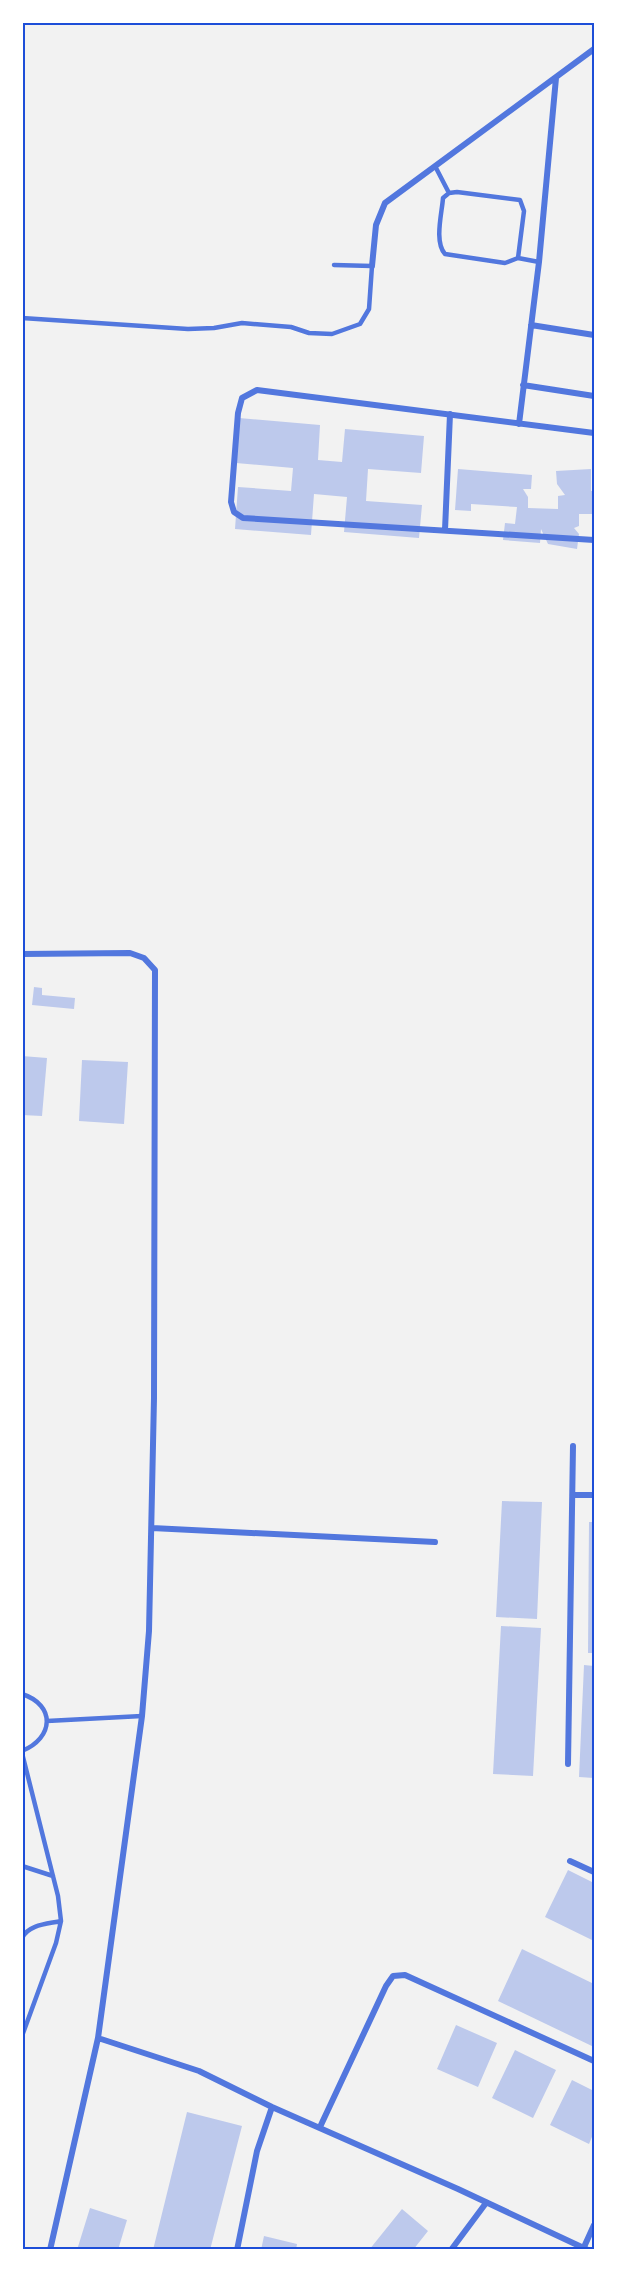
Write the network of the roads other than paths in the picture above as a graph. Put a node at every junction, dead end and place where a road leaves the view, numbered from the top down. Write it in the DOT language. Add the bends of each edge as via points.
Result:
graph roads {
  1 [pos="594,49"];
  2 [pos="556,78"];
  3 [pos="435,166"];
  4 [pos="449,193"];
  5 [pos="518,258"];
  6 [pos="539,262"];
  7 [pos="334,265"];
  8 [pos="372,266"];
  9 [pos="22,318"];
  10 [pos="531,325"];
  11 [pos="594,335"];
  12 [pos="524,385"];
  13 [pos="594,396"];
  14 [pos="450,414"];
  15 [pos="519,424"];
  16 [pos="594,433"];
  17 [pos="445,530"];
  18 [pos="594,540"];
  19 [pos="22,954"];
  20 [pos="573,1446"];
  21 [pos="573,1495"];
  22 [pos="594,1495"];
  23 [pos="152,1528"];
  24 [pos="435,1542"];
  25 [pos="22,1694"];
  26 [pos="142,1716"];
  27 [pos="47,1721"];
  28 [pos="22,1752"];
  29 [pos="568,1764"];
  30 [pos="570,1861"];
  31 [pos="22,1866"];
  32 [pos="594,1872"];
  33 [pos="53,1876"];
  34 [pos="61,1921"];
  35 [pos="22,1938"];
  36 [pos="22,2036"];
  37 [pos="98,2038"];
  38 [pos="594,2061"];
  39 [pos="272,2107"];
  40 [pos="320,2127"];
  41 [pos="486,2203"];
  42 [pos="594,2225"];
  43 [pos="586,2248"];
  44 [pos="50,2250"];
  45 [pos="237,2250"];
  46 [pos="451,2250"];
  1 -- 2 [label="street"];
  2 -- 3 [label="street"];
  2 -- 6 [label="street"];
  3 -- 4 [label="lane"];
  3 -- 8 [label="street" via="386,203 376,225"];
  4 -- 5 [label="lane" via="520,200 524,211"];
  4 -- 5 [label="lane" via="443,198 440,241 444,254 505,263"];
  5 -- 6 [label="lane"];
  6 -- 10 [label="street"];
  7 -- 8 [label="lane"];
  8 -- 9 [label="lane" via="369,309 360,324 332,334 242,323 188,329"];
  10 -- 11 [label="street"];
  10 -- 12 [label="street"];
  12 -- 13 [label="street"];
  12 -- 15 [label="street"];
  14 -- 15 [label="street"];
  14 -- 17 [label="street"];
  14 -- 17 [label="street" via="257,390 242,398 238,413 231,502 234,512 243,518"];
  15 -- 16 [label="street"];
  17 -- 18 [label="street"];
  19 -- 23 [label="street" via="130,953 144,958 155,970"];
  20 -- 21 [label="street"];
  21 -- 22 [label="street"];
  21 -- 29 [label="street"];
  23 -- 24 [label="street"];
  23 -- 26 [label="street"];
  25 -- 27 [label="lane" via="35,1699 44,1709"];
  26 -- 27 [label="lane"];
  26 -- 37 [label="street"];
  27 -- 28 [label="lane" via="44,1735 35,1746"];
  28 -- 33 [label="lane"];
  30 -- 32 [label="street"];
  31 -- 33 [label="lane"];
  33 -- 34 [label="lane"];
  34 -- 35 [label="lane" via="33,1927"];
  34 -- 36 [label="lane"];
  37 -- 39 [label="street" via="199,2071"];
  37 -- 44 [label="street"];
  38 -- 40 [label="street" via="405,1975 393,1976"];
  39 -- 40 [label="street"];
  39 -- 45 [label="street" via="257,2151"];
  40 -- 41 [label="street"];
  41 -- 43 [label="street"];
  41 -- 46 [label="street"];
  42 -- 43 [label="street"];
}
